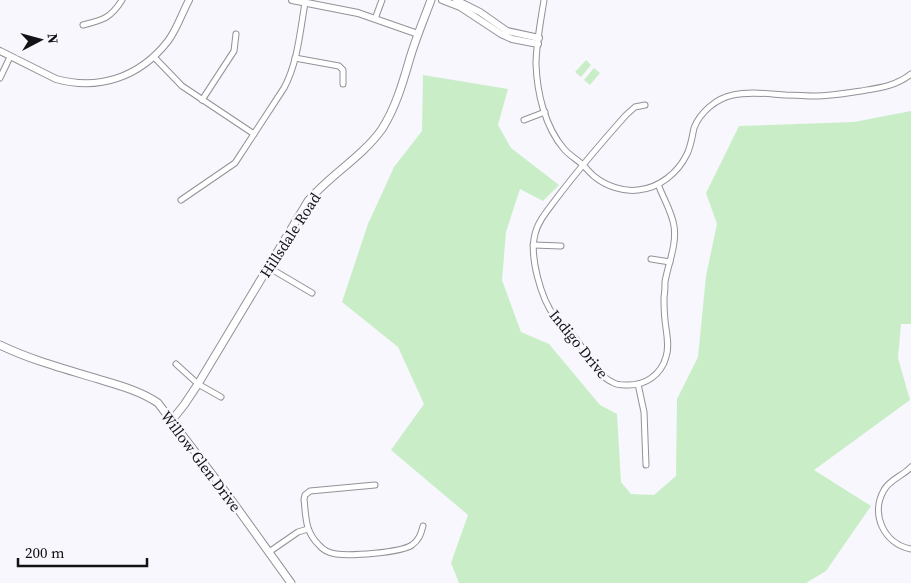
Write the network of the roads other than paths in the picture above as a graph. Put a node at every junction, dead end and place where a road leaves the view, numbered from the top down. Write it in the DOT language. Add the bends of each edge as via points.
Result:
graph roads {
  1 [pos="122,0"];
  2 [pos="189,0"];
  3 [pos="292,0"];
  4 [pos="382,0"];
  5 [pos="431,0"];
  6 [pos="442,0"];
  7 [pos="456,0"];
  8 [pos="544,0"];
  9 [pos="305,3"];
  10 [pos="375,19"];
  11 [pos="84,25"];
  12 [pos="236,34"];
  13 [pos="418,34"];
  14 [pos="539,41"];
  15 [pos="0,51"];
  16 [pos="154,56"];
  17 [pos="10,57"];
  18 [pos="295,58"];
  19 [pos="911,74"];
  20 [pos="0,78"];
  21 [pos="343,84"];
  22 [pos="202,100"];
  23 [pos="645,105"];
  24 [pos="545,112"];
  25 [pos="524,120"];
  26 [pos="254,134"];
  27 [pos="583,165"];
  28 [pos="658,184"];
  29 [pos="181,200"];
  30 [pos="533,245"];
  31 [pos="562,246"];
  32 [pos="651,258"];
  33 [pos="670,262"];
  34 [pos="268,267"];
  35 [pos="312,293"];
  36 [pos="0,345"];
  37 [pos="176,364"];
  38 [pos="198,384"];
  39 [pos="638,384"];
  40 [pos="221,397"];
  41 [pos="172,420"];
  42 [pos="646,465"];
  43 [pos="911,467"];
  44 [pos="375,485"];
  45 [pos="423,526"];
  46 [pos="308,530"];
  47 [pos="911,549"];
  48 [pos="269,552"];
  49 [pos="291,583"];
  1 -- 11 [label="street" via="103,20"];
  2 -- 16 [label="street" via="169,40"];
  3 -- 9 [label="street"];
  4 -- 10 [label="street"];
  5 -- 13 [label="main road, Hillsdale Road"];
  6 -- 14 [label="street" via="460,7 506,37"];
  7 -- 14 [label="street" via="507,31"];
  8 -- 14 [label="street"];
  9 -- 10 [label="street"];
  9 -- 18 [label="street"];
  10 -- 13 [label="street"];
  12 -- 22 [label="street" via="234,51"];
  13 -- 34 [label="main road, Hillsdale Road" via="390,116 366,148 308,201"];
  14 -- 24 [label="street" via="537,80"];
  15 -- 17 [label="street"];
  16 -- 17 [label="street" via="122,77 85,84 56,79"];
  16 -- 22 [label="street" via="182,86"];
  17 -- 20 [label="street"];
  18 -- 21 [label="street" via="339,66 343,70"];
  18 -- 26 [label="street" via="290,77"];
  19 -- 28 [label="street" via="889,86 836,95 752,93 725,97 704,113 683,162 671,176"];
  22 -- 26 [label="street"];
  23 -- 27 [label="street, Indigo Drive" via="635,107 626,115"];
  24 -- 25 [label="street"];
  24 -- 27 [label="street" via="564,150"];
  26 -- 29 [label="street" via="235,162"];
  27 -- 28 [label="street" via="596,178 622,190 640,190"];
  27 -- 30 [label="street, Indigo Drive" via="543,216"];
  28 -- 33 [label="street" via="675,228"];
  30 -- 31 [label="street"];
  30 -- 39 [label="street, Indigo Drive" via="542,293 555,317 575,337 602,375 619,384"];
  32 -- 33 [label="street"];
  33 -- 39 [label="street" via="664,302 668,343 666,357 654,377"];
  34 -- 35 [label="street"];
  34 -- 38 [label="main road, Hillsdale Road"];
  36 -- 41 [label="main road, Willow Glen Drive" via="147,397 158,403"];
  37 -- 38 [label="street"];
  38 -- 40 [label="street"];
  38 -- 41 [label="main road, Hillsdale Road"];
  39 -- 42 [label="street" via="644,412"];
  41 -- 48 [label="main road, Willow Glen Drive"];
  43 -- 47 [label="street" via="884,489 879,517 890,538"];
  44 -- 46 [label="street" via="310,491 304,499"];
  45 -- 46 [label="street" via="420,538 408,547 346,555 324,550"];
  46 -- 48 [label="street" via="298,532"];
  48 -- 49 [label="main road, Willow Glen Drive"];
}
